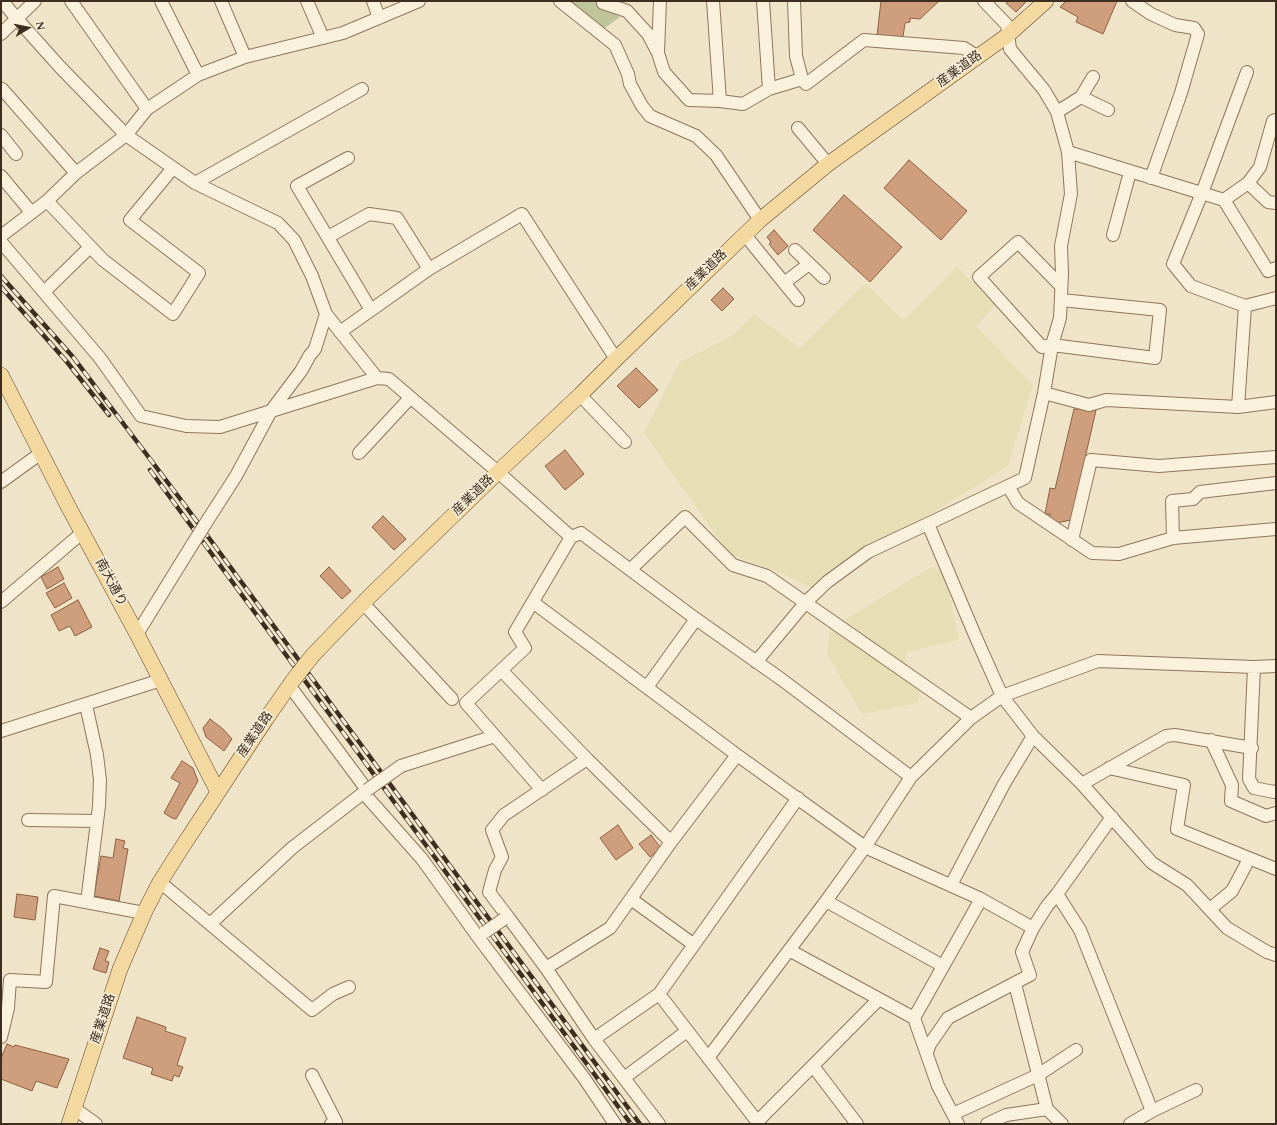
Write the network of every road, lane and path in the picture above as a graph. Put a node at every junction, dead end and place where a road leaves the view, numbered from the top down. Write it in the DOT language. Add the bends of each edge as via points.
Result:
graph roads {
  1 [pos="35,1"];
  2 [pos="71,1"];
  3 [pos="161,1"];
  4 [pos="221,1"];
  5 [pos="307,1"];
  6 [pos="373,1"];
  7 [pos="419,1"];
  8 [pos="560,1"];
  9 [pos="603,1"];
  10 [pos="660,1"];
  11 [pos="713,1"];
  12 [pos="763,1"];
  13 [pos="794,1"];
  14 [pos="984,1"];
  15 [pos="1046,1"];
  16 [pos="1132,1"];
  17 [pos="4,2"];
  18 [pos="378,18"];
  19 [pos="17,19"];
  20 [pos="1,34"];
  21 [pos="1008,35"];
  22 [pos="323,38"];
  23 [pos="658,53"];
  24 [pos="245,57"];
  25 [pos="978,57"];
  26 [pos="1246,72"];
  27 [pos="198,75"];
  28 [pos="1093,76"];
  29 [pos="802,79"];
  30 [pos="2,88"];
  31 [pos="362,89"];
  32 [pos="769,89"];
  33 [pos="1081,97"];
  34 [pos="720,101"];
  35 [pos="147,109"];
  36 [pos="1108,110"];
  37 [pos="1057,112"];
  38 [pos="1276,120"];
  39 [pos="798,128"];
  40 [pos="126,134"];
  41 [pos="1,135"];
  42 [pos="1068,152"];
  43 [pos="16,154"];
  44 [pos="348,158"];
  45 [pos="828,164"];
  46 [pos="173,168"];
  47 [pos="1130,172"];
  48 [pos="76,173"];
  49 [pos="1,176"];
  50 [pos="1151,178"];
  51 [pos="194,183"];
  52 [pos="1248,183"];
  53 [pos="1202,193"];
  54 [pos="1224,200"];
  55 [pos="47,201"];
  56 [pos="1276,203"];
  57 [pos="31,212"];
  58 [pos="760,220"];
  59 [pos="745,235"];
  60 [pos="1113,235"];
  61 [pos="1,236"];
  62 [pos="328,237"];
  63 [pos="1,242"];
  64 [pos="90,247"];
  65 [pos="795,250"];
  66 [pos="809,264"];
  67 [pos="1276,268"];
  68 [pos="429,269"];
  69 [pos="824,278"];
  70 [pos="784,283"];
  71 [pos="1061,286"];
  72 [pos="44,292"];
  73 [pos="1276,298"];
  74 [pos="798,300"];
  75 [pos="1061,300"];
  76 [pos="1245,306"];
  77 [pos="371,310"];
  78 [pos="326,314"];
  79 [pos="340,332"];
  80 [pos="1052,345"];
  81 [pos="616,359"];
  82 [pos="1,375"];
  83 [pos="377,378"];
  84 [pos="1044,393"];
  85 [pos="580,395"];
  86 [pos="410,398"];
  87 [pos="1276,402"];
  88 [pos="1238,407"];
  89 [pos="271,411"];
  90 [pos="625,442"];
  91 [pos="41,453"];
  92 [pos="359,453"];
  93 [pos="1276,457"];
  94 [pos="498,472"];
  95 [pos="1,482"];
  96 [pos="1276,483"];
  97 [pos="1008,486"];
  98 [pos="928,524"];
  99 [pos="1276,529"];
  100 [pos="83,532"];
  101 [pos="576,535"];
  102 [pos="1173,538"];
  103 [pos="1072,540"];
  104 [pos="631,569"];
  105 [pos="1,602"];
  106 [pos="806,602"];
  107 [pos="363,603"];
  108 [pos="534,603"];
  109 [pos="696,619"];
  110 [pos="137,634"];
  111 [pos="756,662"];
  112 [pos="1276,666"];
  113 [pos="1254,667"];
  114 [pos="502,670"];
  115 [pos="160,680"];
  116 [pos="292,682"];
  117 [pos="647,687"];
  118 [pos="1002,696"];
  119 [pos="452,699"];
  120 [pos="86,705"];
  121 [pos="971,718"];
  122 [pos="1,731"];
  123 [pos="494,736"];
  124 [pos="1033,736"];
  125 [pos="1211,740"];
  126 [pos="1252,748"];
  127 [pos="737,754"];
  128 [pos="587,759"];
  129 [pos="1109,768"];
  130 [pos="911,777"];
  131 [pos="1082,784"];
  132 [pos="367,790"];
  133 [pos="542,790"];
  134 [pos="1276,791"];
  135 [pos="218,792"];
  136 [pos="798,798"];
  137 [pos="1276,813"];
  138 [pos="1112,817"];
  139 [pos="28,820"];
  140 [pos="97,821"];
  141 [pos="671,842"];
  142 [pos="864,847"];
  143 [pos="1249,859"];
  144 [pos="1276,870"];
  145 [pos="160,882"];
  146 [pos="951,885"];
  147 [pos="1057,894"];
  148 [pos="631,899"];
  149 [pos="981,899"];
  150 [pos="826,901"];
  151 [pos="87,902"];
  152 [pos="1210,909"];
  153 [pos="144,913"];
  154 [pos="506,918"];
  155 [pos="210,924"];
  156 [pos="1033,928"];
  157 [pos="482,934"];
  158 [pos="693,944"];
  159 [pos="789,950"];
  160 [pos="1276,955"];
  161 [pos="943,966"];
  162 [pos="546,968"];
  163 [pos="1015,984"];
  164 [pos="5,986"];
  165 [pos="349,987"];
  166 [pos="659,994"];
  167 [pos="879,999"];
  168 [pos="914,1018"];
  169 [pos="687,1031"];
  170 [pos="1,1037"];
  171 [pos="594,1038"];
  172 [pos="1076,1050"];
  173 [pos="927,1052"];
  174 [pos="708,1058"];
  175 [pos="813,1066"];
  176 [pos="312,1075"];
  177 [pos="1038,1075"];
  178 [pos="624,1078"];
  179 [pos="1196,1090"];
  180 [pos="1047,1109"];
  181 [pos="75,1110"];
  182 [pos="1152,1111"];
  183 [pos="956,1119"];
  184 [pos="758,1123"];
  185 [pos="69,1124"];
  186 [pos="96,1124"];
  187 [pos="331,1124"];
  188 [pos="615,1124"];
  189 [pos="658,1124"];
  190 [pos="857,1124"];
  191 [pos="987,1124"];
  192 [pos="1062,1124"];
  193 [pos="1130,1124"];
  1 -- 19 [label="street"];
  2 -- 35 [label="street"];
  3 -- 27 [label="street"];
  4 -- 24 [label="street"];
  5 -- 22 [label="street"];
  6 -- 18 [label="street"];
  7 -- 18 [label="street"];
  8 -- 58 [label="street" via="615,45 630,84 650,116 696,136 716,155"];
  9 -- 23 [label="street" via="627,11 648,34"];
  10 -- 23 [label="street"];
  11 -- 34 [label="street"];
  12 -- 32 [label="street"];
  13 -- 29 [label="street" via="796,56"];
  14 -- 21 [label="street" via="1007,25"];
  15 -- 21 [label="main road, 産業道路"];
  16 -- 50 [label="street" via="1151,14 1175,25 1194,28 1198,34 1181,94"];
  17 -- 19 [label="street"];
  18 -- 22 [label="street" via="343,33"];
  19 -- 20 [label="street"];
  19 -- 40 [label="street"];
  21 -- 25 [label="main road, 産業道路"];
  21 -- 37 [label="street" via="1010,48 1044,90"];
  22 -- 24 [label="street"];
  23 -- 34 [label="street" via="664,72 689,100"];
  24 -- 27 [label="street"];
  25 -- 29 [label="street" via="964,48 864,40 806,84"];
  25 -- 45 [label="main road, 産業道路"];
  26 -- 53 [label="street"];
  27 -- 35 [label="street"];
  28 -- 33 [label="street"];
  29 -- 32 [label="street"];
  30 -- 48 [label="street"];
  31 -- 51 [label="street"];
  32 -- 34 [label="street" via="743,104"];
  33 -- 36 [label="street"];
  33 -- 37 [label="street"];
  35 -- 40 [label="street"];
  37 -- 42 [label="street"];
  38 -- 52 [label="street" via="1260,167"];
  39 -- 45 [label="street"];
  40 -- 46 [label="street"];
  40 -- 48 [label="street"];
  41 -- 43 [label="street"];
  42 -- 47 [label="street"];
  42 -- 71 [label="street" via="1071,194 1061,246"];
  44 -- 62 [label="street" via="297,186"];
  45 -- 58 [label="main road, 産業道路"];
  46 -- 51 [label="street"];
  46 -- 64 [label="street" via="130,220 199,274 173,314"];
  47 -- 50 [label="street"];
  47 -- 60 [label="street"];
  48 -- 55 [label="street"];
  49 -- 57 [label="street"];
  50 -- 53 [label="street"];
  51 -- 78 [label="street" via="278,224 294,240 312,276"];
  52 -- 54 [label="street"];
  52 -- 56 [label="street" via="1268,202"];
  53 -- 54 [label="street"];
  53 -- 76 [label="street" via="1172,264 1191,286"];
  54 -- 67 [label="street" via="1268,271"];
  55 -- 57 [label="street"];
  55 -- 64 [label="street"];
  57 -- 61 [label="street"];
  58 -- 59 [label="main road, 産業道路"];
  59 -- 70 [label="street"];
  59 -- 81 [label="main road, 産業道路"];
  62 -- 68 [label="street" via="369,214 397,218"];
  62 -- 77 [label="street"];
  63 -- 72 [label="street"];
  64 -- 72 [label="street"];
  65 -- 66 [label="street"];
  66 -- 69 [label="street"];
  66 -- 70 [label="street"];
  68 -- 77 [label="street"];
  68 -- 81 [label="street" via="522,214"];
  70 -- 74 [label="street"];
  71 -- 75 [label="street"];
  71 -- 80 [label="street" via="1018,242 979,277 1042,346"];
  72 -- 89 [label="street" via="100,358 141,416 186,426 220,427"];
  73 -- 76 [label="street"];
  75 -- 80 [label="street" via="1060,318"];
  75 -- 80 [label="street" via="1160,310 1155,358"];
  76 -- 88 [label="street"];
  77 -- 79 [label="street"];
  78 -- 79 [label="street"];
  78 -- 89 [label="street" via="315,349"];
  79 -- 83 [label="street"];
  80 -- 84 [label="street"];
  81 -- 85 [label="main road, 産業道路"];
  82 -- 91 [label="main road, 南大通り"];
  83 -- 86 [label="street" via="389,379"];
  83 -- 89 [label="street"];
  84 -- 88 [label="street" via="1089,405 1106,400"];
  84 -- 97 [label="street" via="1025,478"];
  85 -- 90 [label="street"];
  85 -- 94 [label="main road, 産業道路"];
  86 -- 92 [label="street"];
  86 -- 94 [label="street"];
  87 -- 88 [label="street"];
  89 -- 110 [label="street, bridge" via="236,476"];
  91 -- 95 [label="street"];
  91 -- 100 [label="main road, 南大通り"];
  93 -- 103 [label="street" via="1159,466 1091,460"];
  94 -- 101 [label="street"];
  94 -- 107 [label="main road, 産業道路"];
  96 -- 102 [label="street" via="1200,492 1194,499 1172,501"];
  97 -- 98 [label="street"];
  97 -- 103 [label="street" via="1018,503"];
  98 -- 106 [label="street" via="868,552 827,582"];
  98 -- 118 [label="street"];
  99 -- 102 [label="street"];
  100 -- 105 [label="street"];
  100 -- 110 [label="main road, 南大通り"];
  101 -- 104 [label="street"];
  101 -- 108 [label="street"];
  102 -- 103 [label="street" via="1119,554 1092,553"];
  104 -- 106 [label="street" via="685,517 733,565 767,576"];
  104 -- 109 [label="street"];
  106 -- 111 [label="street"];
  106 -- 121 [label="street"];
  107 -- 116 [label="main road, 産業道路, bridge" via="313,655"];
  107 -- 119 [label="street"];
  108 -- 114 [label="street" via="515,632 525,648"];
  108 -- 117 [label="street"];
  109 -- 111 [label="street"];
  109 -- 117 [label="street"];
  110 -- 115 [label="main road, 南大通り"];
  111 -- 130 [label="street"];
  112 -- 113 [label="street"];
  113 -- 118 [label="street" via="1098,661"];
  113 -- 126 [label="street"];
  114 -- 123 [label="street" via="466,703"];
  114 -- 128 [label="street"];
  115 -- 120 [label="street"];
  115 -- 135 [label="main road, 南大通り"];
  116 -- 132 [label="street"];
  116 -- 135 [label="main road, 産業道路"];
  117 -- 127 [label="street"];
  118 -- 121 [label="street"];
  118 -- 124 [label="street"];
  120 -- 122 [label="street"];
  120 -- 140 [label="street" via="100,780"];
  121 -- 130 [label="street"];
  123 -- 132 [label="street, bridge" via="401,766"];
  123 -- 133 [label="street"];
  124 -- 131 [label="street"];
  124 -- 146 [label="street" via="1004,784"];
  125 -- 126 [label="street"];
  125 -- 129 [label="street" via="1166,736"];
  125 -- 137 [label="street" via="1232,785 1231,800 1266,816"];
  126 -- 134 [label="street" via="1250,779 1254,788"];
  127 -- 136 [label="street"];
  127 -- 141 [label="street"];
  128 -- 133 [label="street"];
  128 -- 141 [label="street"];
  129 -- 131 [label="street"];
  129 -- 143 [label="street" via="1184,785 1177,829"];
  130 -- 142 [label="street"];
  131 -- 138 [label="street"];
  132 -- 155 [label="street" via="292,848"];
  132 -- 157 [label="street" via="368,798 422,859"];
  133 -- 154 [label="street" via="504,815 492,830 502,857 495,870 489,892"];
  135 -- 145 [label="main road, 産業道路"];
  136 -- 142 [label="street"];
  136 -- 158 [label="street"];
  138 -- 147 [label="street"];
  138 -- 152 [label="street" via="1152,863 1187,886"];
  139 -- 140 [label="street"];
  140 -- 151 [label="street"];
  141 -- 148 [label="street"];
  142 -- 146 [label="street"];
  142 -- 150 [label="street"];
  143 -- 144 [label="street"];
  143 -- 152 [label="street" via="1232,891"];
  145 -- 153 [label="main road, 産業道路"];
  145 -- 155 [label="street"];
  146 -- 149 [label="street"];
  147 -- 156 [label="street"];
  147 -- 182 [label="street" via="1080,930"];
  148 -- 158 [label="street"];
  148 -- 162 [label="street" via="610,928"];
  149 -- 156 [label="street"];
  149 -- 161 [label="street"];
  150 -- 159 [label="street"];
  150 -- 161 [label="street"];
  151 -- 153 [label="street"];
  151 -- 164 [label="street" via="54,896 46,982 10,980"];
  152 -- 160 [label="street" via="1227,928"];
  153 -- 181 [label="main road, 産業道路" via="120,969"];
  154 -- 157 [label="street, bridge"];
  154 -- 162 [label="street"];
  155 -- 165 [label="street" via="312,1010 333,994"];
  156 -- 163 [label="street" via="1022,952 1030,975"];
  157 -- 188 [label="street"];
  158 -- 166 [label="street"];
  159 -- 167 [label="street"];
  159 -- 174 [label="street"];
  161 -- 168 [label="street"];
  162 -- 171 [label="street"];
  163 -- 173 [label="street" via="948,1018"];
  163 -- 177 [label="street"];
  164 -- 170 [label="street" via="8,1008"];
  166 -- 169 [label="street"];
  166 -- 171 [label="street"];
  167 -- 168 [label="street"];
  167 -- 175 [label="street"];
  168 -- 173 [label="street"];
  169 -- 174 [label="street"];
  169 -- 178 [label="street"];
  171 -- 178 [label="street"];
  172 -- 177 [label="street"];
  173 -- 183 [label="street" via="938,1086"];
  174 -- 184 [label="street"];
  175 -- 184 [label="street"];
  175 -- 190 [label="street"];
  176 -- 187 [label="street" via="336,1122"];
  177 -- 180 [label="street"];
  177 -- 183 [label="street"];
  178 -- 189 [label="street"];
  179 -- 182 [label="street"];
  180 -- 191 [label="street" via="1006,1115"];
  180 -- 192 [label="street"];
  181 -- 185 [label="main road, 産業道路"];
  181 -- 186 [label="street"];
  182 -- 193 [label="street"];
}
